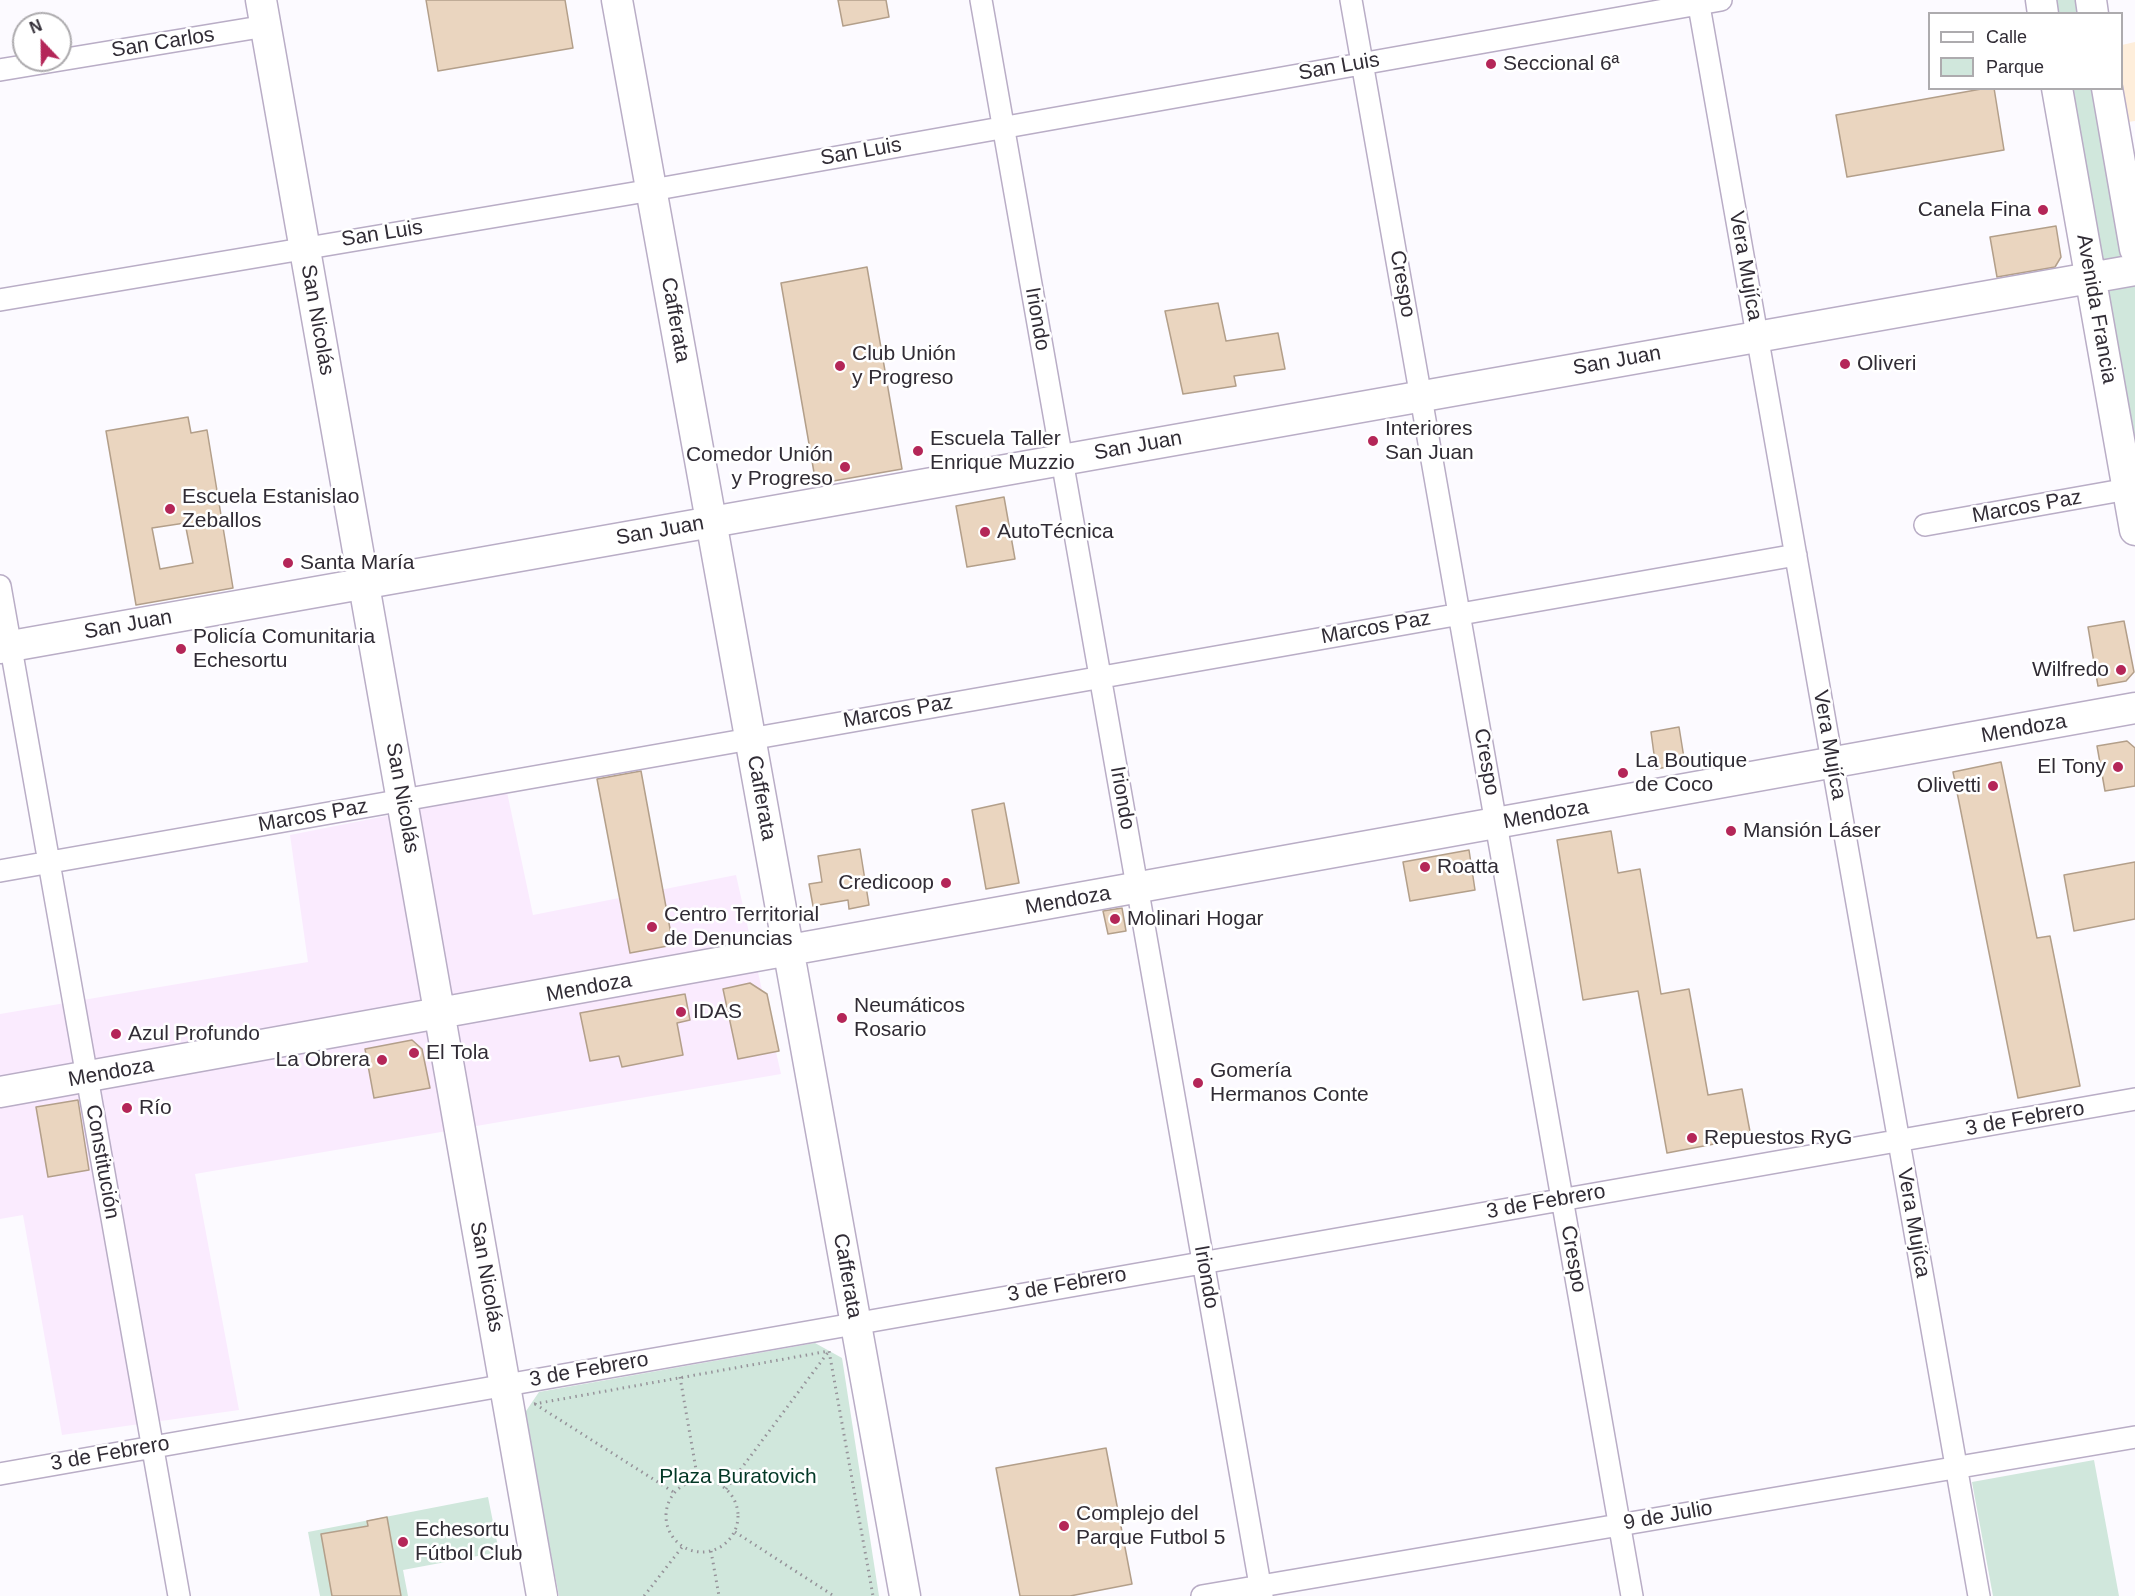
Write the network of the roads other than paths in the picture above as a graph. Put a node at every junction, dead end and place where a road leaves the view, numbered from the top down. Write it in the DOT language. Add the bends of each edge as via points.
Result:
graph roads {
  1 [pos="617,0"];
  2 [pos="981,0"];
  3 [pos="1351,0"];
  4 [pos="1721,0"];
  5 [pos="1699,2"];
  6 [pos="263,13"];
  7 [pos="72,57"];
  8 [pos="1363,62"];
  9 [pos="2056,90"];
  10 [pos="2107,90"];
  11 [pos="1004,127"];
  12 [pos="652,190"];
  13 [pos="304,247"];
  14 [pos="2135,249"];
  15 [pos="2135,270"];
  16 [pos="2091,278"];
  17 [pos="0,300"];
  18 [pos="1757,337"];
  19 [pos="1421,395"];
  20 [pos="1061,459"];
  21 [pos="2128,489"];
  22 [pos="711,522"];
  23 [pos="1925,525"];
  24 [pos="2135,530"];
  25 [pos="1796,555"];
  26 [pos="363,584"];
  27 [pos="0,586"];
  28 [pos="1460,613"];
  29 [pos="5,647"];
  30 [pos="1101,676"];
  31 [pos="2135,708"];
  32 [pos="750,739"];
  33 [pos="1832,763"];
  34 [pos="403,800"];
  35 [pos="1497,824"];
  36 [pos="49,862"];
  37 [pos="0,871"];
  38 [pos="1138,889"];
  39 [pos="789,952"];
  40 [pos="440,1015"];
  41 [pos="87,1077"];
  42 [pos="0,1092"];
  43 [pos="2135,1099"];
  44 [pos="1899,1142"];
  45 [pos="1563,1199"];
  46 [pos="1204,1262"];
  47 [pos="856,1322"];
  48 [pos="505,1385"];
  49 [pos="2135,1437"];
  50 [pos="153,1447"];
  51 [pos="1956,1467"];
  52 [pos="0,1474"];
  53 [pos="1620,1524"];
  54 [pos="1262,1591"];
  55 [pos="179,1596"];
  56 [pos="543,1596"];
  57 [pos="905,1596"];
  58 [pos="1202,1596"];
  59 [pos="1632,1596"];
  60 [pos="1979,1596"];
  1 -- 12 [label="main road, Cafferata"];
  2 -- 11 [label="street, Iriondo"];
  3 -- 8 [label="street, Crespo"];
  4 -- 5 [label="street, San Luis"];
  5 -- 8 [label="street, San Luis"];
  5 -- 18 [label="street, Vera Mujíca"];
  6 -- 7 [label="street, San Carlos"];
  6 -- 13 [label="main road, San Nicolás"];
  8 -- 11 [label="street, San Luis"];
  8 -- 19 [label="street, Crespo"];
  9 -- 16 [label="main road, Avenida Francia"];
  10 -- 14 [label="main road"];
  11 -- 12 [label="street, San Luis"];
  11 -- 20 [label="street, Iriondo"];
  12 -- 13 [label="street, San Luis"];
  12 -- 22 [label="main road, Cafferata"];
  13 -- 17 [label="street, San Luis"];
  13 -- 26 [label="main road, San Nicolás"];
  15 -- 16 [label="main road, San Juan"];
  16 -- 18 [label="main road, San Juan"];
  16 -- 21 [label="main road, Avenida Francia"];
  18 -- 19 [label="main road, San Juan"];
  18 -- 25 [label="street, Vera Mujíca"];
  19 -- 20 [label="main road, San Juan"];
  19 -- 28 [label="street, Crespo"];
  20 -- 22 [label="main road, San Juan"];
  20 -- 30 [label="street, Iriondo"];
  21 -- 23 [label="street, Marcos Paz"];
  21 -- 24 [label="main road, Avenida Francia"];
  22 -- 26 [label="main road, San Juan"];
  22 -- 32 [label="main road, Cafferata"];
  25 -- 28 [label="street, Marcos Paz"];
  25 -- 33 [label="street, Vera Mujíca"];
  26 -- 29 [label="main road, San Juan"];
  26 -- 34 [label="main road, San Nicolás"];
  27 -- 29 [label="street, Constitución"];
  28 -- 30 [label="street, Marcos Paz"];
  28 -- 35 [label="street, Crespo"];
  29 -- 36 [label="street, Constitución"];
  30 -- 32 [label="street, Marcos Paz"];
  30 -- 38 [label="street, Iriondo"];
  31 -- 33 [label="main road, Mendoza"];
  32 -- 34 [label="street, Marcos Paz"];
  32 -- 39 [label="main road, Cafferata"];
  33 -- 35 [label="main road, Mendoza"];
  33 -- 44 [label="street, Vera Mujíca"];
  34 -- 36 [label="street, Marcos Paz"];
  34 -- 40 [label="main road, San Nicolás"];
  35 -- 38 [label="main road, Mendoza"];
  35 -- 45 [label="street, Crespo"];
  36 -- 37 [label="street, Marcos Paz"];
  36 -- 41 [label="street, Constitución"];
  38 -- 39 [label="main road, Mendoza"];
  38 -- 46 [label="street, Iriondo"];
  39 -- 40 [label="main road, Mendoza"];
  39 -- 47 [label="main road, Cafferata"];
  40 -- 41 [label="main road, Mendoza"];
  40 -- 48 [label="main road, San Nicolás"];
  41 -- 42 [label="main road, Mendoza"];
  41 -- 50 [label="street, Constitución"];
  43 -- 44 [label="street, 3 de Febrero"];
  44 -- 45 [label="street, 3 de Febrero"];
  44 -- 51 [label="street, Vera Mujíca"];
  45 -- 46 [label="street, 3 de Febrero"];
  45 -- 53 [label="street, Crespo"];
  46 -- 47 [label="street, 3 de Febrero"];
  46 -- 54 [label="street, Iriondo"];
  47 -- 48 [label="street, 3 de Febrero"];
  47 -- 57 [label="main road, Cafferata"];
  48 -- 50 [label="street, 3 de Febrero"];
  48 -- 56 [label="main road, San Nicolás"];
  49 -- 51 [label="street, 9 de Julio"];
  50 -- 52 [label="street, 3 de Febrero"];
  50 -- 55 [label="street, Constitución"];
  51 -- 53 [label="street, 9 de Julio"];
  51 -- 60 [label="street, Vera Mujíca"];
  53 -- 54 [label="street, 9 de Julio"];
  53 -- 59 [label="street, Crespo"];
  54 -- 58 [label="street, 9 de Julio"];
}
